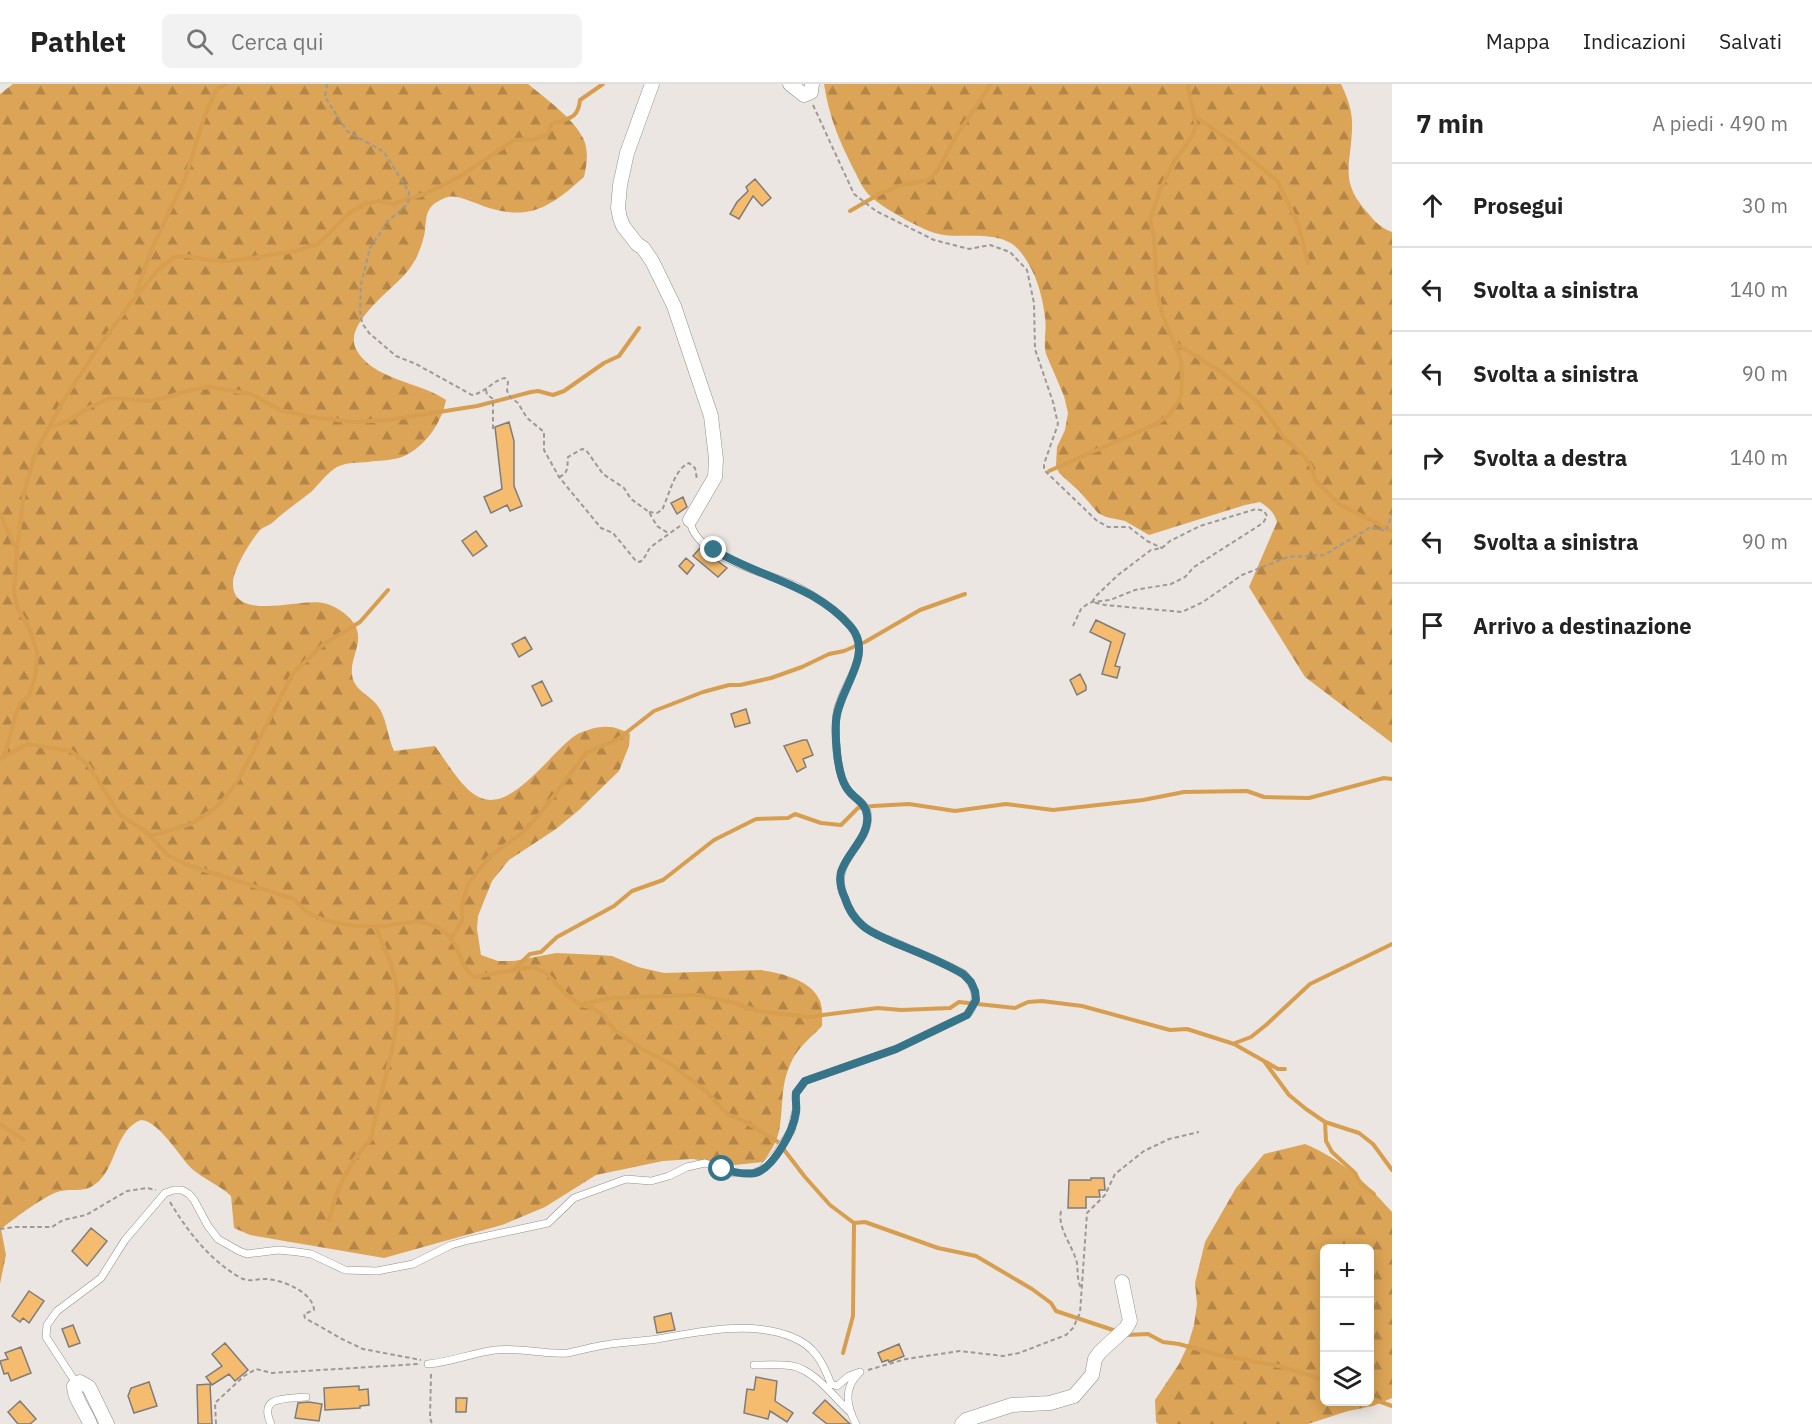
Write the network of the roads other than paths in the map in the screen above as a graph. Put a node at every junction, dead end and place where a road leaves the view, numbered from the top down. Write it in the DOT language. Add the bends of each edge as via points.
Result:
graph roads {
  1 [pos="652,84"];
  2 [pos="790,84"];
  3 [pos="810,89"];
  4 [pos="690,520"];
  5 [pos="1122,1282"];
  6 [pos="428,1364"];
  7 [pos="754,1365"];
  8 [pos="76,1383"];
  9 [pos="306,1397"];
  10 [pos="849,1412"];
  11 [pos="90,1424"];
  12 [pos="107,1424"];
  13 [pos="271,1424"];
  14 [pos="856,1424"];
  15 [pos="962,1424"];
  1 -- 4 [label="street" via="627,153 618,208 623,226 647,254 674,306 708,402 716,469 712,484"];
  2 -- 3 [label="street" via="799,93"];
  4 -- 8 [label="lane" via="695,535 714,550 816,597 852,628 860,653 838,706 837,739 840,774 850,793 864,806 868,819 842,868 842,892 862,925 963,974 975,991 972,1009 896,1049 805,1081 796,1093 791,1131 761,1170 734,1173 705,1163 651,1181 626,1179 574,1198 548,1223 451,1245 413,1264 361,1271 345,1270 298,1252 247,1254 218,1239 189,1194 182,1190 165,1192 125,1240 101,1278 57,1311 47,1325 46,1337"];
  5 -- 15 [label="street" via="1130,1321 1100,1352 1092,1375 1074,1396 1050,1403 1012,1405"];
  6 -- 10 [label="lane" via="496,1350 567,1353 686,1334 741,1329 778,1333 793,1337 816,1352 834,1386 860,1372 848,1390"];
  7 -- 10 [label="lane" via="794,1366 813,1376"];
  8 -- 11 [label="street" via="74,1394"];
  8 -- 12 [label="street" via="83,1382 89,1387"];
  9 -- 13 [label="lane" via="274,1400 267,1408"];
  10 -- 14 [label="lane"];
}
